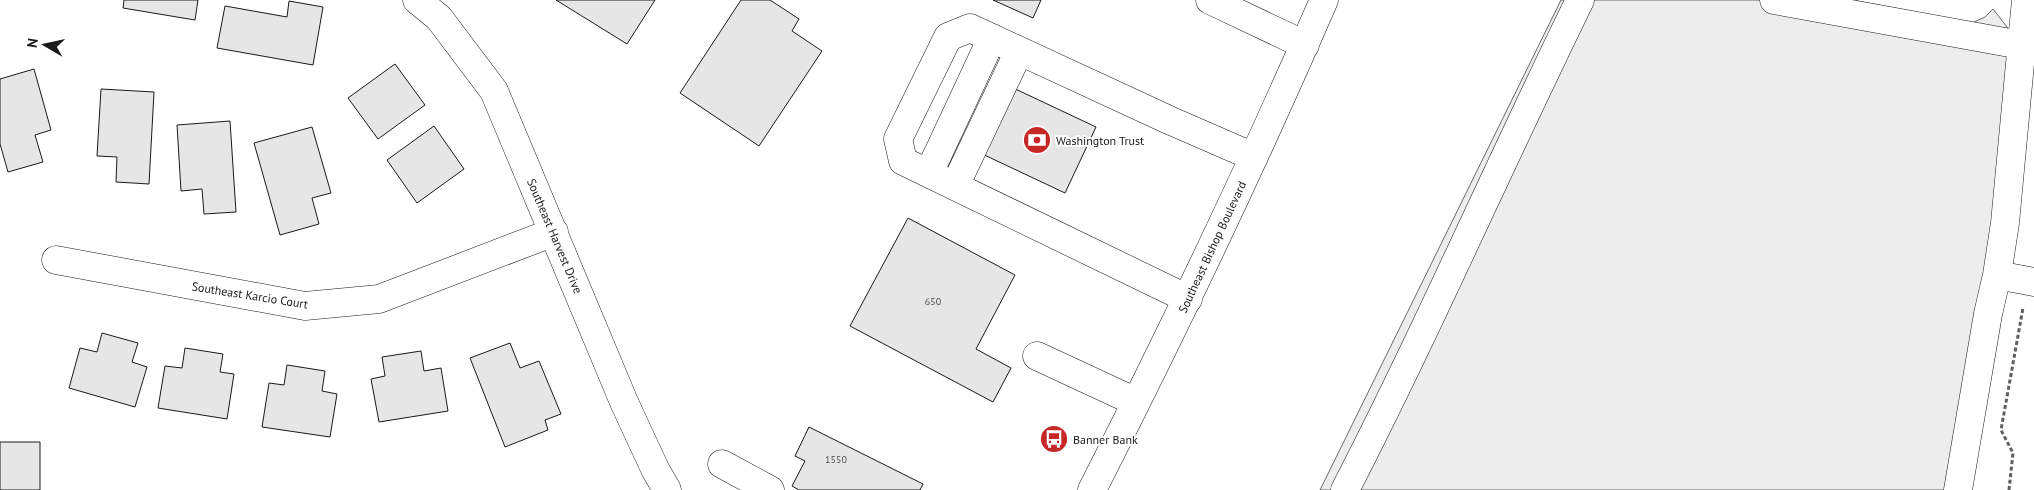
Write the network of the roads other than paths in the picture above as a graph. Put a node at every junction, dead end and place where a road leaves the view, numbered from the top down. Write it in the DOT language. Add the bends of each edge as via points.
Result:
graph roads {
  1 [pos="417,0"];
  2 [pos="1210,0"];
  3 [pos="1324,0"];
  4 [pos="1580,0"];
  5 [pos="1774,0"];
  6 [pos="2026,0"];
  7 [pos="1007,45"];
  8 [pos="1305,45"];
  9 [pos="2020,45"];
  10 [pos="1254,157"];
  11 [pos="942,180"];
  12 [pos="554,232"];
  13 [pos="56,260"];
  14 [pos="1997,275"];
  15 [pos="2034,282"];
  16 [pos="1188,299"];
  17 [pos="1037,356"];
  18 [pos="1136,402"];
  19 [pos="722,464"];
  20 [pos="667,490"];
  21 [pos="770,490"];
  22 [pos="1092,490"];
  23 [pos="1345,490"];
  24 [pos="1958,490"];
  1 -- 12 [label="street, Southeast Harvest Drive" via="439,18 494,91"];
  2 -- 8 [label="street"];
  3 -- 8 [label="street, Southeast Bishop Boulevard"];
  4 -- 23 [label="street" via="1444,290"];
  5 -- 9 [label="street"];
  6 -- 9 [label="street"];
  7 -- 10 [label="street"];
  7 -- 11 [label="street"];
  7 -- 11 [label="street" via="970,28 948,37 898,139 903,161"];
  8 -- 10 [label="street, Southeast Bishop Boulevard"];
  9 -- 14 [label="street" via="2005,223"];
  10 -- 16 [label="street, Southeast Bishop Boulevard"];
  11 -- 16 [label="street"];
  12 -- 13 [label="street, Southeast Karcio Court" via="379,299 305,306"];
  12 -- 20 [label="street, Southeast Harvest Drive" via="624,402"];
  14 -- 15 [label="street"];
  14 -- 24 [label="street"];
  16 -- 18 [label="street, Southeast Bishop Boulevard"];
  17 -- 18 [label="street"];
  18 -- 22 [label="street, Southeast Bishop Boulevard"];
  19 -- 21 [label="street"];
}
